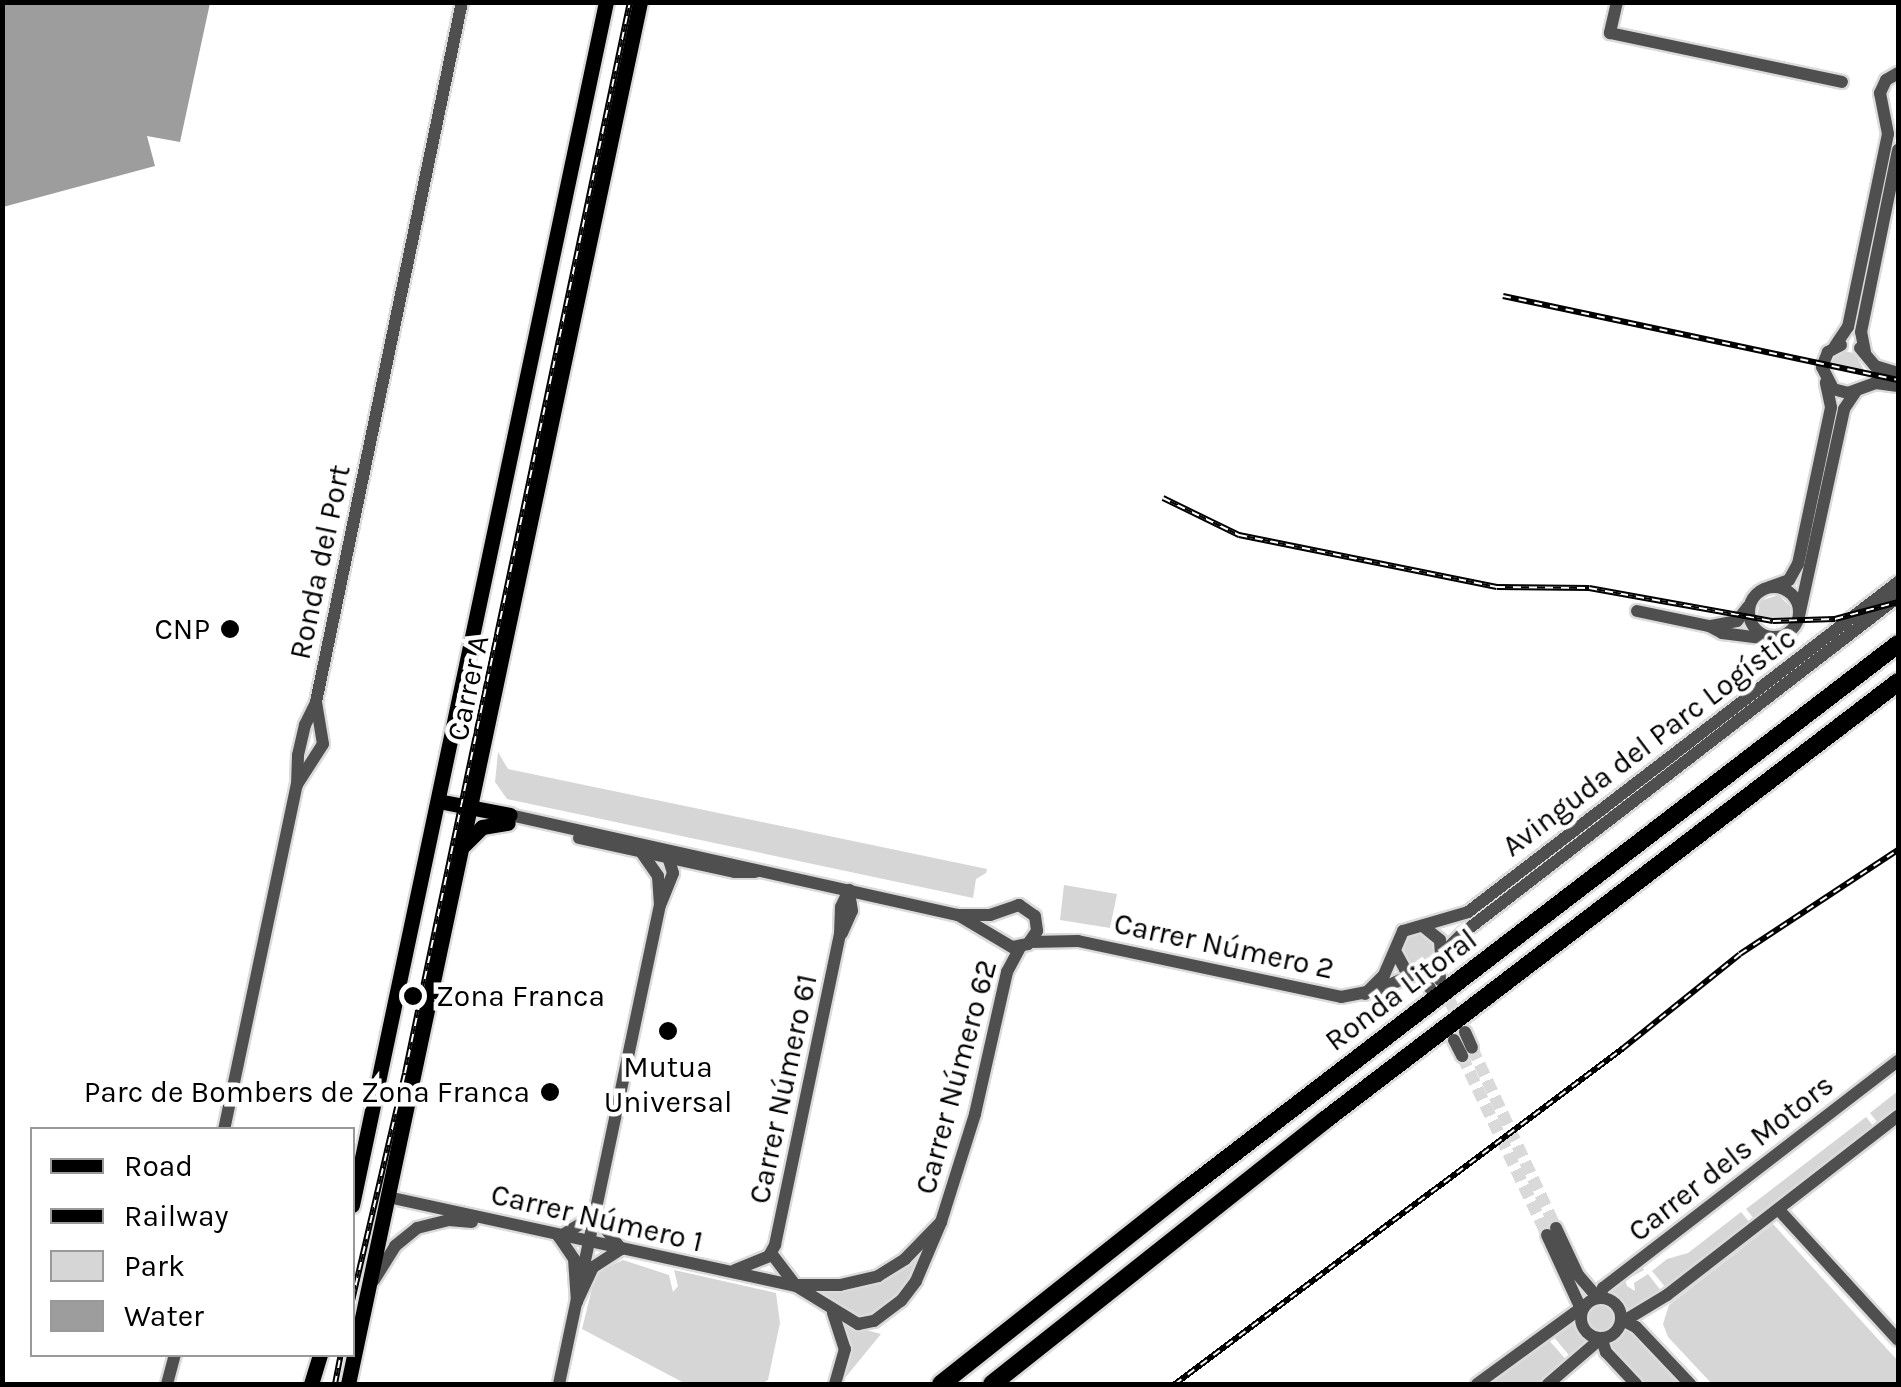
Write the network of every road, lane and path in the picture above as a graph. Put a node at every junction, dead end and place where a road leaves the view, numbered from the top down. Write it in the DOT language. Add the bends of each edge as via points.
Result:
graph roads {
  1 [pos="462,2"];
  2 [pos="606,2"];
  3 [pos="640,2"];
  4 [pos="1616,2"];
  5 [pos="1896,72"];
  6 [pos="1842,82"];
  7 [pos="1892,116"];
  8 [pos="1898,150"];
  9 [pos="1835,346"];
  10 [pos="1867,356"];
  11 [pos="1898,373"];
  12 [pos="1826,383"];
  13 [pos="1898,386"];
  14 [pos="1859,389"];
  15 [pos="1898,582"];
  16 [pos="1770,587"];
  17 [pos="1898,596"];
  18 [pos="1749,605"];
  19 [pos="1636,611"];
  20 [pos="1799,616"];
  21 [pos="1709,626"];
  22 [pos="1775,638"];
  23 [pos="1898,644"];
  24 [pos="1898,682"];
  25 [pos="316,702"];
  26 [pos="478,773"];
  27 [pos="297,785"];
  28 [pos="438,801"];
  29 [pos="470,807"];
  30 [pos="508,817"];
  31 [pos="462,848"];
  32 [pos="638,848"];
  33 [pos="736,862"];
  34 [pos="668,863"];
  35 [pos="698,865"];
  36 [pos="762,872"];
  37 [pos="818,884"];
  38 [pos="664,887"];
  39 [pos="849,890"];
  40 [pos="884,898"];
  41 [pos="1000,912"];
  42 [pos="958,915"];
  43 [pos="1036,918"];
  44 [pos="1423,926"];
  45 [pos="844,929"];
  46 [pos="998,937"];
  47 [pos="1078,942"];
  48 [pos="1026,944"];
  49 [pos="1395,951"];
  50 [pos="1440,958"];
  51 [pos="1416,973"];
  52 [pos="1364,994"];
  53 [pos="1460,1036"];
  54 [pos="1467,1052"];
  55 [pos="1898,1061"];
  56 [pos="1898,1116"];
  57 [pos="225,1127"];
  58 [pos="355,1192"];
  59 [pos="355,1197"];
  60 [pos="388,1197"];
  61 [pos="1779,1210"];
  62 [pos="595,1215"];
  63 [pos="941,1222"];
  64 [pos="500,1224"];
  65 [pos="558,1237"];
  66 [pos="588,1243"];
  67 [pos="622,1249"];
  68 [pos="771,1252"];
  69 [pos="717,1271"];
  70 [pos="796,1286"];
  71 [pos="369,1289"];
  72 [pos="1598,1298"];
  73 [pos="577,1302"];
  74 [pos="1580,1309"];
  75 [pos="832,1311"];
  76 [pos="1624,1321"];
  77 [pos="1601,1340"];
  78 [pos="1898,1340"];
  79 [pos="355,1352"];
  80 [pos="174,1357"];
  81 [pos="320,1357"];
  82 [pos="354,1357"];
  83 [pos="1578,1362"];
  84 [pos="1625,1372"];
  85 [pos="564,1383"];
  86 [pos="167,1384"];
  87 [pos="313,1384"];
  88 [pos="348,1384"];
  89 [pos="835,1384"];
  90 [pos="939,1384"];
  91 [pos="992,1384"];
  92 [pos="1477,1384"];
  93 [pos="1548,1384"];
  94 [pos="1636,1384"];
  95 [pos="1690,1384"];
  1 -- 25 [label="street, Ronda del Port"];
  2 -- 28 [label="main road, Carrer A"];
  3 -- 26 [label="main road, Carrer A"];
  4 -- 6 [label="street" via="1610,34"];
  5 -- 7 [label="street" via="1880,92"];
  7 -- 9 [label="street" via="1848,326"];
  8 -- 10 [label="street" via="1861,330"];
  9 -- 10 [label="street" via="1852,344"];
  9 -- 12 [label="street" via="1822,367"];
  10 -- 11 [label="street"];
  10 -- 14 [label="street" via="1870,374"];
  12 -- 14 [label="street" via="1840,392"];
  12 -- 16 [label="street" via="1831,406 1798,564 1789,580"];
  13 -- 14 [label="street" via="1880,382"];
  14 -- 20 [label="street" via="1844,410"];
  15 -- 44 [label="street, Avinguda del Parc Logístic" via="1475,907"];
  16 -- 18 [label="street"];
  16 -- 20 [label="street" via="1790,593"];
  17 -- 50 [label="street, Avinguda del Parc Logístic" via="1463,933"];
  18 -- 21 [label="street" via="1737,622"];
  18 -- 22 [label="street" via="1755,630"];
  19 -- 21 [label="street"];
  20 -- 22 [label="street" via="1789,633"];
  21 -- 22 [label="street"];
  23 -- 90 [label="highway, Ronda Litoral"];
  24 -- 91 [label="highway, Ronda Litoral"];
  25 -- 27 [label="street, Ronda del Port" via="305,725"];
  25 -- 27 [label="street" via="323,744"];
  26 -- 29 [label="main road, Carrer A"];
  26 -- 30 [label="main road" via="488,799"];
  27 -- 57 [label="street, Ronda del Port"];
  28 -- 29 [label="main road"];
  28 -- 58 [label="main road, Carrer A"];
  29 -- 30 [label="main road"];
  29 -- 31 [label="main road, Carrer A"];
  30 -- 31 [label="main road" via="482,827"];
  30 -- 32 [label="street"];
  31 -- 60 [label="main road, Carrer A"];
  32 -- 33 [label="street"];
  32 -- 34 [label="street"];
  32 -- 38 [label="street"];
  33 -- 34 [label="street"];
  33 -- 36 [label="street"];
  34 -- 35 [label="street"];
  34 -- 38 [label="street"];
  35 -- 36 [label="street"];
  35 -- 38 [label="street"];
  36 -- 37 [label="street"];
  37 -- 39 [label="street"];
  37 -- 45 [label="street"];
  38 -- 62 [label="street"];
  39 -- 40 [label="street"];
  39 -- 45 [label="street, Carrer Número 61" via="840,912"];
  40 -- 42 [label="street"];
  40 -- 45 [label="street"];
  41 -- 42 [label="street"];
  41 -- 43 [label="street" via="1020,905"];
  41 -- 46 [label="street" via="994,924"];
  42 -- 46 [label="street"];
  43 -- 47 [label="street, Carrer Número 2"];
  43 -- 48 [label="street"];
  44 -- 49 [label="street" via="1403,931"];
  44 -- 50 [label="street" via="1438,937"];
  45 -- 68 [label="street, Carrer Número 61"];
  46 -- 48 [label="street" via="1007,946"];
  47 -- 48 [label="street, Carrer Número 2"];
  47 -- 52 [label="street, Carrer Número 2" via="1341,996"];
  48 -- 63 [label="street, Carrer Número 62" via="1006,972 975,1114"];
  49 -- 51 [label="street" via="1400,964"];
  49 -- 52 [label="street"];
  50 -- 51 [label="street"];
  50 -- 51 [label="street" via="1435,984"];
  51 -- 52 [label="street, Carrer Número 2"];
  53 -- 54 [label="street"];
  55 -- 72 [label="street, Carrer dels Motors"];
  56 -- 61 [label="street"];
  59 -- 60 [label="main road"];
  60 -- 64 [label="street, Carrer Número 1"];
  60 -- 71 [label="main road, Carrer A"];
  61 -- 76 [label="street"];
  61 -- 78 [label="street"];
  62 -- 65 [label="street"];
  62 -- 66 [label="street"];
  62 -- 67 [label="street"];
  63 -- 70 [label="street, Carrer Número 62" via="878,1276"];
  63 -- 75 [label="street, Carrer Número 62" via="916,1282 890,1310 858,1324"];
  64 -- 65 [label="street, Carrer Número 1"];
  64 -- 71 [label="street, Carrer Número 1" via="449,1220 417,1228 395,1246"];
  65 -- 66 [label="street, Carrer Número 1"];
  65 -- 73 [label="street" via="574,1259"];
  66 -- 67 [label="street, Carrer Número 1"];
  66 -- 73 [label="street"];
  67 -- 69 [label="street, Carrer Número 1"];
  67 -- 73 [label="street" via="593,1267"];
  68 -- 69 [label="street" via="746,1268"];
  68 -- 70 [label="street"];
  69 -- 70 [label="street, Carrer Número 1"];
  70 -- 75 [label="street, Carrer Número 62"];
  71 -- 79 [label="main road, Carrer A"];
  72 -- 74 [label="street"];
  72 -- 74 [label="street" via="1551,1232"];
  72 -- 76 [label="street" via="1616,1306"];
  73 -- 85 [label="street"];
  74 -- 77 [label="street" via="1584,1330"];
  74 -- 92 [label="street"];
  75 -- 89 [label="street" via="845,1349"];
  76 -- 77 [label="street"];
  76 -- 95 [label="street"];
  77 -- 83 [label="street"];
  77 -- 84 [label="street"];
  80 -- 86 [label="street"];
  81 -- 87 [label="main road"];
  82 -- 88 [label="main road, Carrer A"];
  83 -- 84 [label="street" via="1601,1359"];
  83 -- 93 [label="street"];
  84 -- 94 [label="street"];
}
